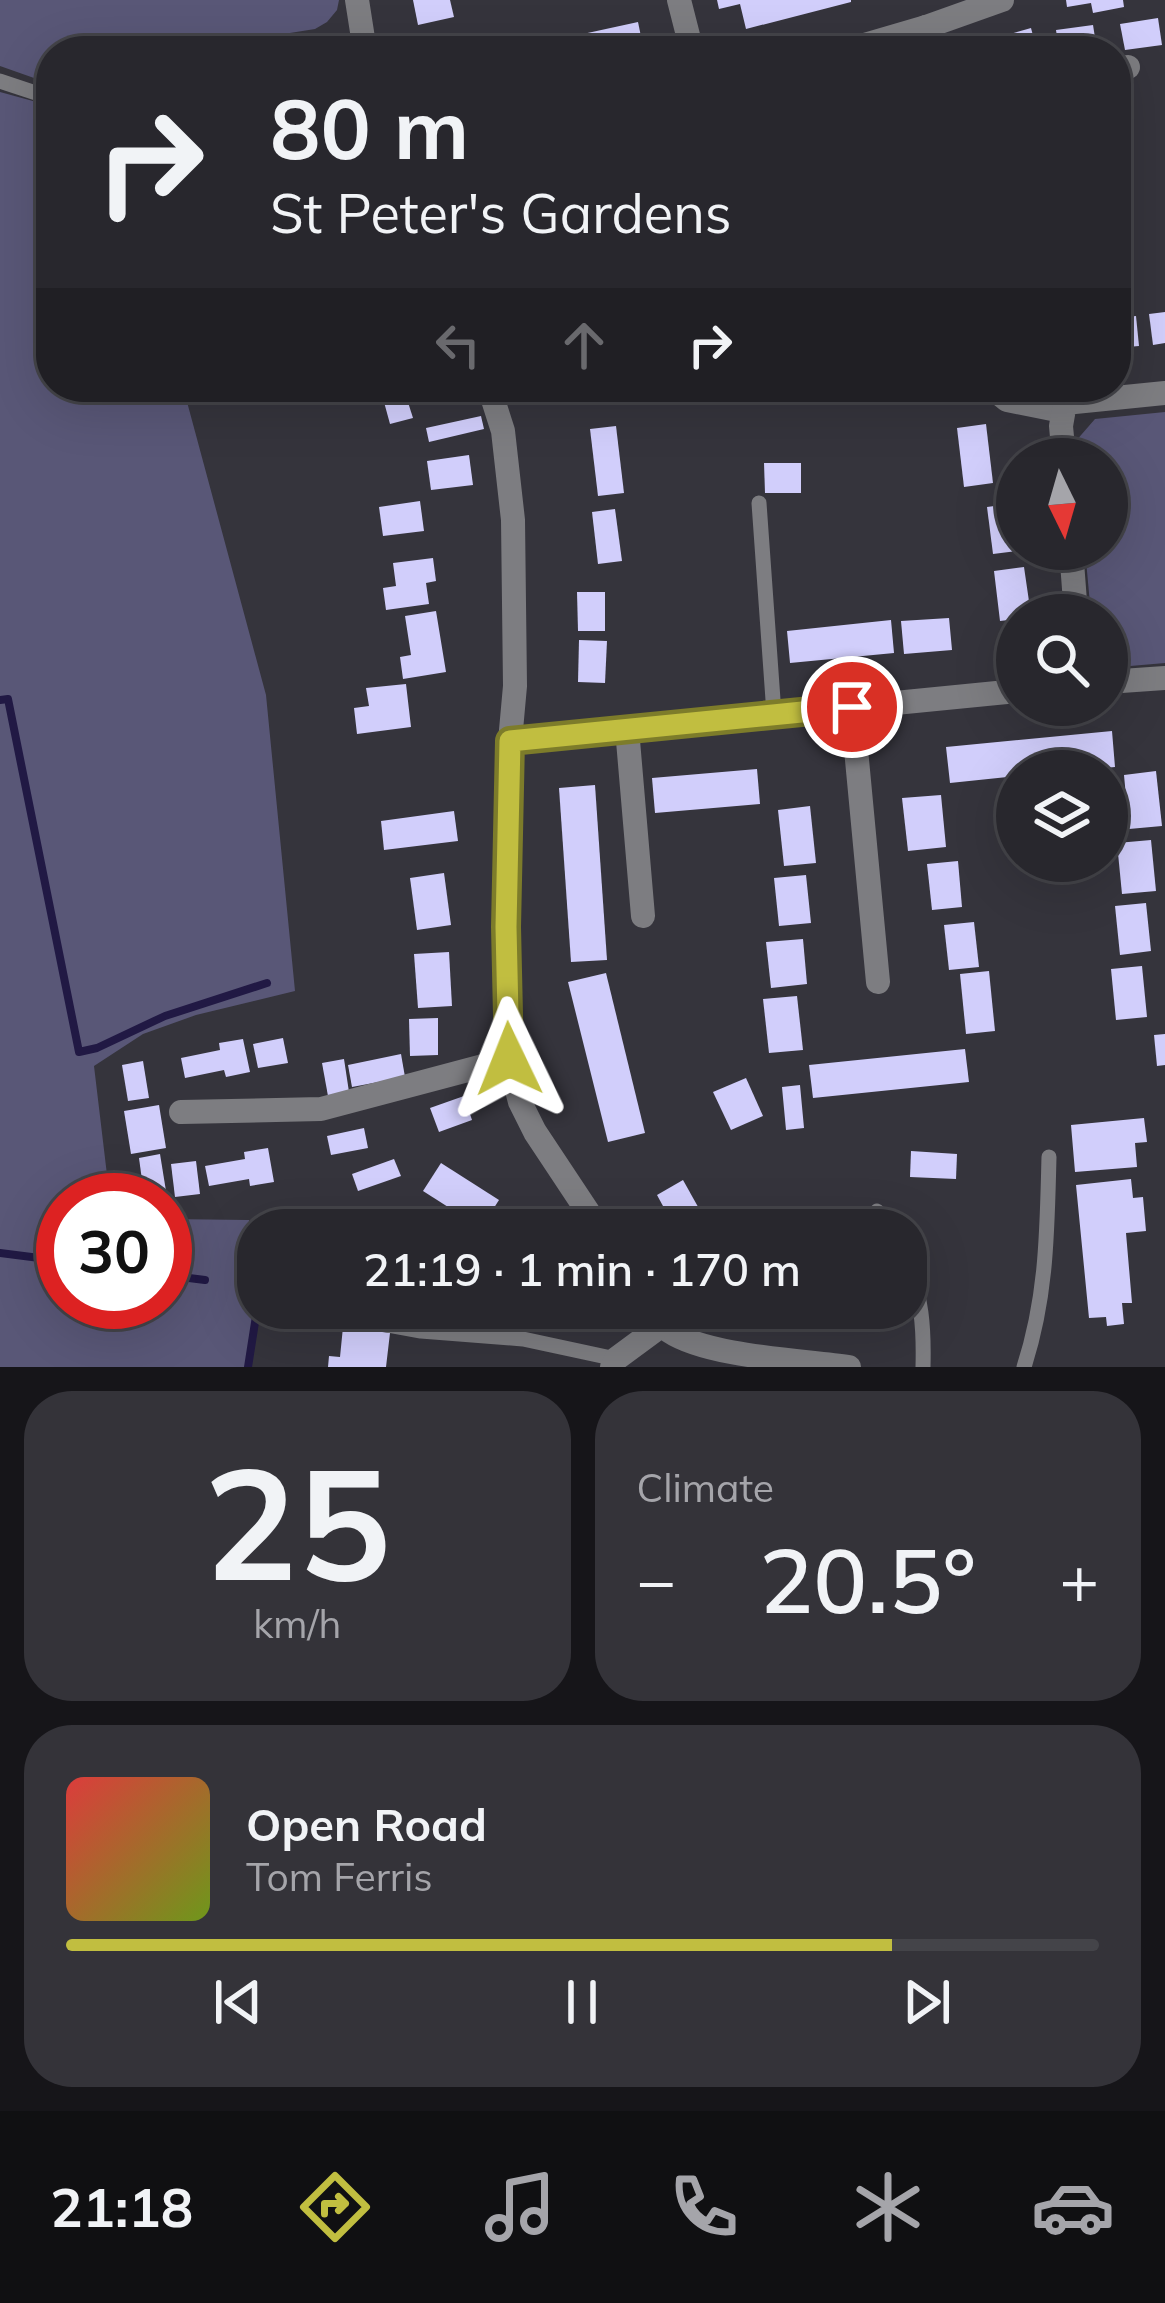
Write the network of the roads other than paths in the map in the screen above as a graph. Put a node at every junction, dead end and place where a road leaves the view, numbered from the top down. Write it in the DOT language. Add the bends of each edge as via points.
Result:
graph roads {
  1 [pos="357,0"];
  2 [pos="679,0"];
  3 [pos="1003,0"];
  4 [pos="362,36"];
  5 [pos="688,36"];
  6 [pos="936,36"];
  7 [pos="0,81"];
  8 [pos="36,93"];
  9 [pos="1165,393"];
  10 [pos="1131,396"];
  11 [pos="494,402"];
  12 [pos="1017,402"];
  13 [pos="1075,402"];
  14 [pos="1062,411"];
  15 [pos="1063,438"];
  16 [pos="759,503"];
  17 [pos="1165,677"];
  18 [pos="1128,680"];
  19 [pos="996,693"];
  20 [pos="852,707"];
  21 [pos="775,714"];
  22 [pos="627,729"];
  23 [pos="510,741"];
  24 [pos="643,916"];
  25 [pos="878,982"];
  26 [pos="509,1059"];
  27 [pos="182,1112"];
  28 [pos="1049,1157"];
  29 [pos="586,1209"];
  30 [pos="411,1329"];
  31 [pos="645,1329"];
  32 [pos="668,1329"];
  33 [pos="923,1329"];
  34 [pos="614,1363"];
  35 [pos="849,1367"];
  36 [pos="923,1367"];
  37 [pos="1024,1367"];
  1 -- 4 [label="street"];
  2 -- 5 [label="street"];
  3 -- 6 [label="street"];
  7 -- 8 [label="lane"];
  9 -- 10 [label="street"];
  11 -- 23 [label="street" via="513,520"];
  12 -- 14 [label="street"];
  13 -- 14 [label="street"];
  14 -- 15 [label="street"];
  16 -- 21 [label="lane"];
  17 -- 18 [label="street"];
  19 -- 20 [label="street"];
  20 -- 21 [label="street"];
  20 -- 25 [label="street"];
  21 -- 22 [label="street"];
  22 -- 23 [label="street"];
  22 -- 24 [label="street"];
  23 -- 26 [label="street"];
  26 -- 27 [label="street" via="320,1109"];
  26 -- 29 [label="street" via="520,1102"];
  28 -- 37 [label="lane" via="1046,1264"];
  30 -- 34 [label="lane" via="523,1339"];
  31 -- 34 [label="street"];
  32 -- 35 [label="street" via="719,1349"];
  33 -- 36 [label="lane"];
}
